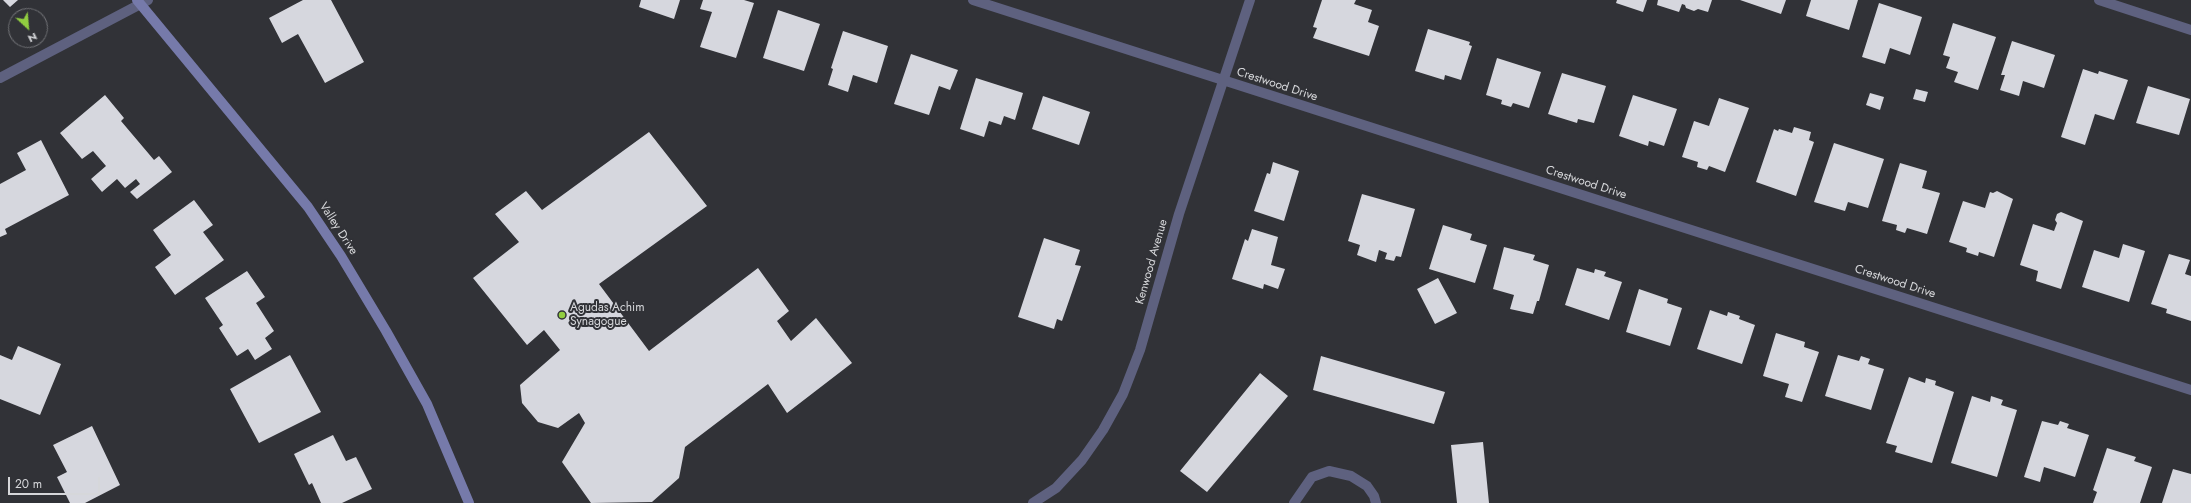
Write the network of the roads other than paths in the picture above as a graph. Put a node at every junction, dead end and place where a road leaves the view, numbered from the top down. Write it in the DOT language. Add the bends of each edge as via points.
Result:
graph roads {
  1 [pos="973,0"];
  2 [pos="1250,0"];
  3 [pos="2099,0"];
  4 [pos="142,1"];
  5 [pos="2191,30"];
  6 [pos="0,78"];
  7 [pos="1224,81"];
  8 [pos="2191,390"];
  9 [pos="469,503"];
  10 [pos="1034,503"];
  11 [pos="1294,503"];
  12 [pos="1376,503"];
  1 -- 7 [label="street, Crestwood Drive"];
  2 -- 7 [label="street, Kenwood Avenue"];
  3 -- 5 [label="street"];
  4 -- 6 [label="street"];
  4 -- 9 [label="street, Valley Drive" via="308,207 337,250 427,404"];
  7 -- 8 [label="street, Crestwood Drive"];
  7 -- 10 [label="street, Kenwood Avenue" via="1179,214 1140,350 1123,394 1103,430 1082,460 1056,488"];
  11 -- 12 [label="street" via="1312,477 1329,471 1351,476 1367,486"];
}
